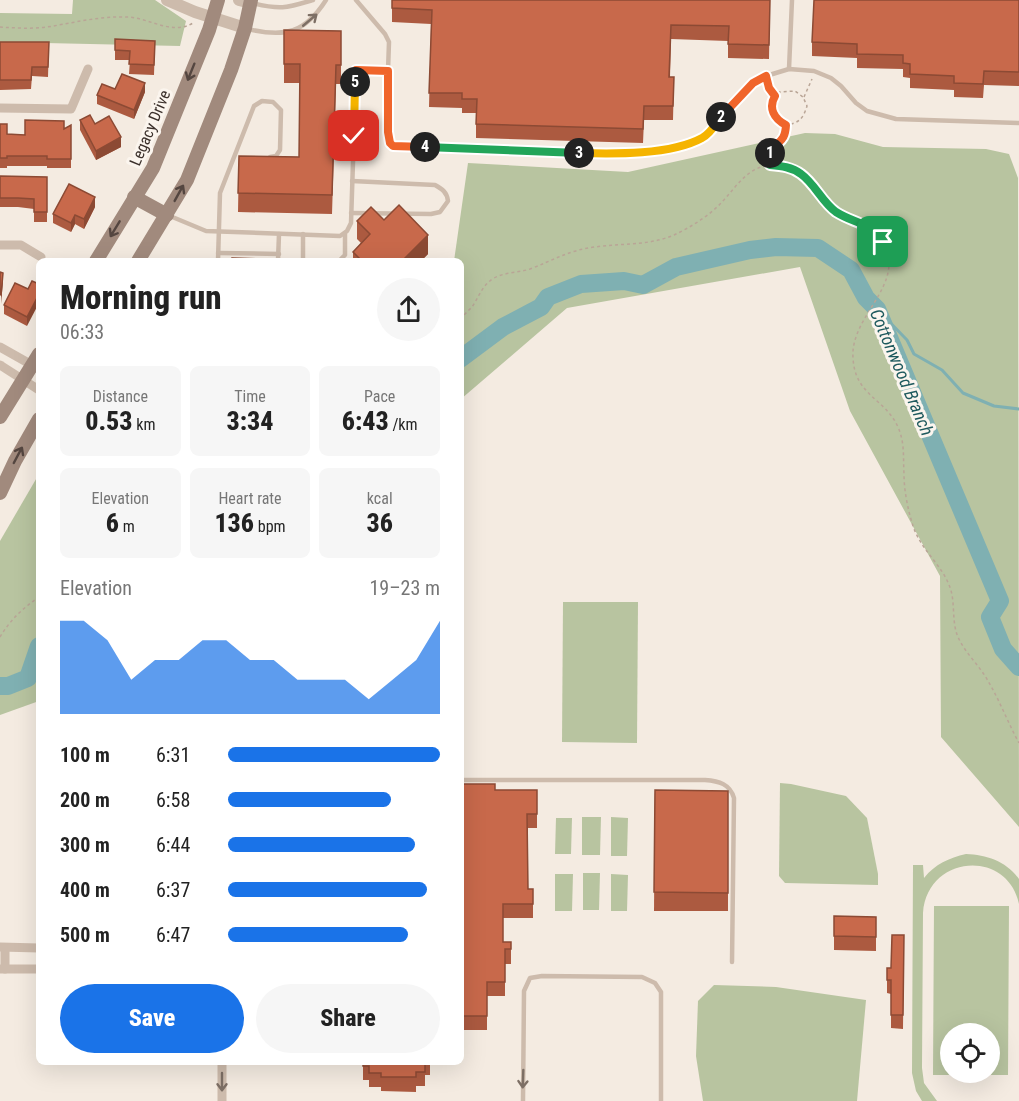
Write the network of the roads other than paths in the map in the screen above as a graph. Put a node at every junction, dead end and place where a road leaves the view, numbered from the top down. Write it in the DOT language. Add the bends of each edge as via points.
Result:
graph roads {
  1 [pos="167,0"];
  2 [pos="218,0"];
  3 [pos="313,0"];
  4 [pos="326,0"];
  5 [pos="356,0"];
  6 [pos="792,0"];
  7 [pos="247,1"];
  8 [pos="213,18"];
  9 [pos="245,28"];
  10 [pos="88,69"];
  11 [pos="789,69"];
  12 [pos="388,71"];
  13 [pos="0,108"];
  14 [pos="1019,123"];
  15 [pos="234,156"];
  16 [pos="246,156"];
  17 [pos="269,157"];
  18 [pos="352,181"];
  19 [pos="134,198"];
  20 [pos="351,213"];
  21 [pos="167,215"];
  22 [pos="219,232"];
  23 [pos="345,233"];
  24 [pos="279,234"];
  25 [pos="303,234"];
  26 [pos="0,245"];
  27 [pos="218,253"];
  28 [pos="279,254"];
  29 [pos="41,257"];
  30 [pos="98,258"];
  31 [pos="140,258"];
  32 [pos="218,258"];
  33 [pos="278,258"];
  34 [pos="303,258"];
  35 [pos="342,258"];
  36 [pos="0,347"];
  37 [pos="36,363"];
  38 [pos="36,364"];
  39 [pos="0,365"];
  40 [pos="24,379"];
  41 [pos="36,388"];
  42 [pos="0,417"];
  43 [pos="36,424"];
  44 [pos="0,493"];
  45 [pos="464,780"];
  46 [pos="3,947"];
  47 [pos="36,948"];
  48 [pos="732,962"];
  49 [pos="3,969"];
  50 [pos="36,969"];
  51 [pos="222,1065"];
  52 [pos="222,1101"];
  53 [pos="523,1101"];
  54 [pos="661,1101"];
  1 -- 8 [label="street"];
  2 -- 8 [label="main road, Legacy Drive"];
  3 -- 7 [label="lane" via="280,9"];
  9 -- 4 [label="lane, one-way" via="270,33 292,31 311,21"];
  5 -- 12 [label="lane" via="389,42"];
  6 -- 11 [label="lane"];
  7 -- 9 [label="main road"];
  8 -- 9 [label="street"];
  8 -- 19 [label="main road, Legacy Drive, one-way" via="153,168"];
  21 -- 9 [label="main road, one-way" via="187,180"];
  10 -- 13 [label="street" via="71,109"];
  11 -- 12 [label="lane" via="753,83 704,137 682,145 626,154 393,146 388,132"];
  11 -- 14 [label="lane" via="814,71 831,78 856,103 877,115"];
  12 -- 18 [label="lane" via="356,70"];
  15 -- 16 [label="lane"];
  15 -- 17 [label="lane" via="254,106 262,101 273,102 281,110 280,150"];
  15 -- 22 [label="lane" via="220,193"];
  18 -- 20 [label="lane"];
  18 -- 20 [label="lane" via="435,185 443,190 448,201 440,212 431,214"];
  19 -- 21 [label="main road"];
  19 -- 30 [label="main road, Legacy Drive, one-way"];
  20 -- 23 [label="lane" via="350,227"];
  21 -- 22 [label="lane" via="198,229"];
  21 -- 31 [label="main road"];
  22 -- 24 [label="lane"];
  22 -- 27 [label="lane"];
  23 -- 25 [label="lane"];
  23 -- 35 [label="lane"];
  24 -- 25 [label="lane"];
  24 -- 28 [label="lane"];
  25 -- 34 [label="lane"];
  26 -- 29 [label="street" via="21,245"];
  27 -- 28 [label="lane"];
  27 -- 32 [label="lane"];
  28 -- 33 [label="lane"];
  36 -- 37 [label="street"];
  38 -- 40 [label="main road"];
  39 -- 40 [label="street"];
  40 -- 41 [label="street"];
  40 -- 42 [label="main road"];
  44 -- 43 [label="main road, one-way"];
  45 -- 48 [label="lane" via="705,780 726,785 734,798"];
  46 -- 47 [label="street"];
  46 -- 49 [label="street"];
  49 -- 50 [label="street"];
  51 -- 52 [label="street, one-way"];
  54 -- 53 [label="lane, one-way" via="661,992 655,983 646,977 542,976 530,978 524,991"];
}
